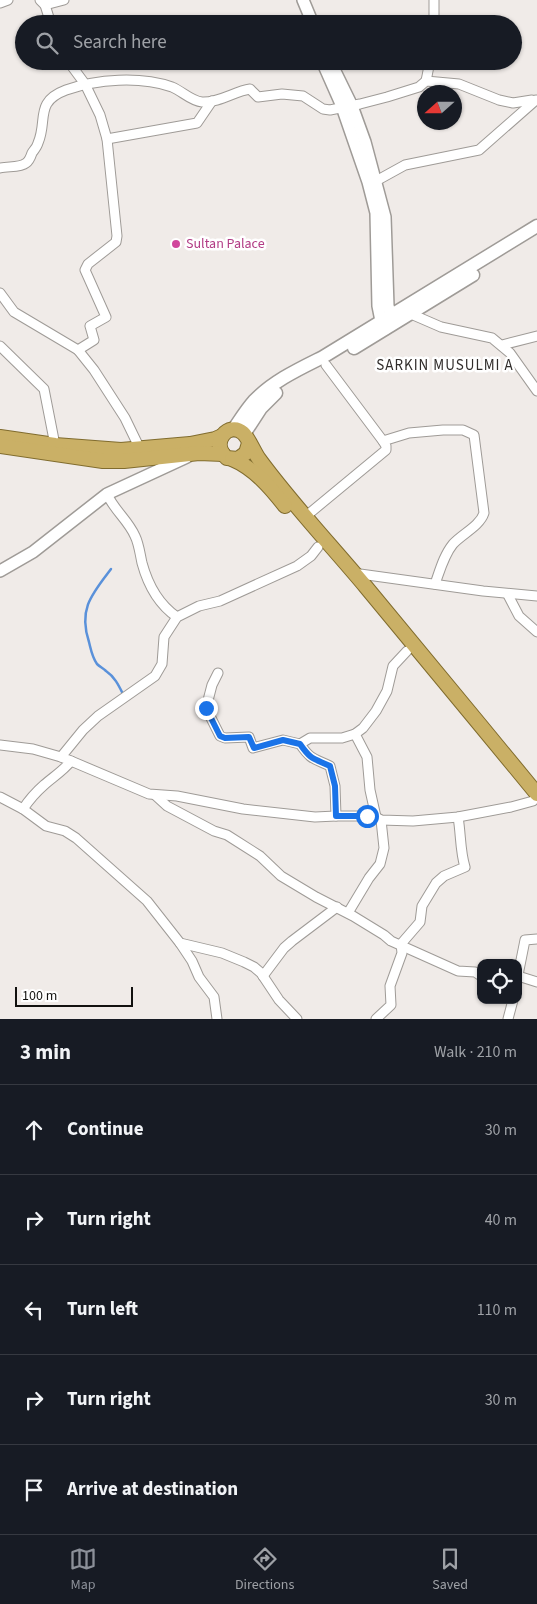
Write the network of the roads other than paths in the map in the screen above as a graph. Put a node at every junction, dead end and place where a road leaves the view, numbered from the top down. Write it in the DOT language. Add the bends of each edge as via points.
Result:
graph roads {
  1 [pos="8,0"];
  2 [pos="64,0"];
  3 [pos="296,0"];
  4 [pos="303,0"];
  5 [pos="434,0"];
  6 [pos="0,3"];
  7 [pos="42,3"];
  8 [pos="47,15"];
  9 [pos="302,15"];
  10 [pos="309,15"];
  11 [pos="434,15"];
  12 [pos="75,70"];
  13 [pos="327,70"];
  14 [pos="333,70"];
  15 [pos="428,70"];
  16 [pos="426,81"];
  17 [pos="85,84"];
  18 [pos="212,101"];
  19 [pos="536,102"];
  20 [pos="347,107"];
  21 [pos="107,139"];
  22 [pos="0,168"];
  23 [pos="376,180"];
  24 [pos="537,226"];
  25 [pos="537,236"];
  26 [pos="0,293"];
  27 [pos="410,314"];
  28 [pos="388,322"];
  29 [pos="537,336"];
  30 [pos="502,344"];
  31 [pos="0,346"];
  32 [pos="78,350"];
  33 [pos="326,365"];
  34 [pos="537,391"];
  35 [pos="237,435"];
  36 [pos="0,437"];
  37 [pos="383,441"];
  38 [pos="55,445"];
  39 [pos="0,446"];
  40 [pos="140,449"];
  41 [pos="191,455"];
  42 [pos="228,457"];
  43 [pos="107,494"];
  44 [pos="305,517"];
  45 [pos="318,547"];
  46 [pos="0,571"];
  47 [pos="353,573"];
  48 [pos="435,584"];
  49 [pos="508,595"];
  50 [pos="537,596"];
  51 [pos="177,618"];
  52 [pos="537,632"];
  53 [pos="407,651"];
  54 [pos="218,673"];
  55 [pos="354,734"];
  56 [pos="300,744"];
  57 [pos="0,745"];
  58 [pos="62,757"];
  59 [pos="71,761"];
  60 [pos="156,795"];
  61 [pos="0,798"];
  62 [pos="536,800"];
  63 [pos="23,809"];
  64 [pos="336,816"];
  65 [pos="458,817"];
  66 [pos="378,819"];
  67 [pos="337,908"];
  68 [pos="348,913"];
  69 [pos="537,939"];
  70 [pos="180,943"];
  71 [pos="401,944"];
  72 [pos="521,959"];
  73 [pos="477,973"];
  74 [pos="263,976"];
  75 [pos="522,976"];
  76 [pos="537,982"];
  77 [pos="512,1004"];
  78 [pos="217,1019"];
  79 [pos="297,1019"];
  80 [pos="376,1019"];
  81 [pos="508,1019"];
  1 -- 6 [label="street"];
  2 -- 7 [label="street"];
  3 -- 9 [label="street"];
  4 -- 10 [label="street"];
  5 -- 11 [label="street"];
  7 -- 8 [label="street"];
  12 -- 17 [label="street"];
  13 -- 20 [label="street"];
  14 -- 20 [label="street"];
  15 -- 16 [label="street"];
  16 -- 19 [label="street" via="459,84 513,103"];
  16 -- 20 [label="street" via="410,90"];
  17 -- 18 [label="street" via="124,79 165,85 200,102"];
  17 -- 21 [label="street"];
  17 -- 22 [label="street" via="55,95 45,105 39,143 27,162"];
  18 -- 20 [label="street" via="250,88 258,97 303,96 326,109"];
  18 -- 21 [label="street" via="197,123"];
  19 -- 23 [label="street" via="479,150 405,165"];
  20 -- 23 [label="street"];
  20 -- 28 [label="street" via="376,213 378,306"];
  21 -- 32 [label="street" via="117,239 84,270 106,316 90,326 94,340"];
  23 -- 28 [label="street" via="385,217"];
  24 -- 28 [label="main road"];
  25 -- 27 [label="main road"];
  26 -- 32 [label="street" via="14,312"];
  27 -- 28 [label="main road"];
  27 -- 30 [label="street" via="441,327 492,338"];
  28 -- 33 [label="main road"];
  28 -- 35 [label="main road" via="295,371 263,393 253,402"];
  29 -- 30 [label="street"];
  30 -- 34 [label="street"];
  31 -- 38 [label="street" via="44,389"];
  32 -- 40 [label="street" via="125,418"];
  33 -- 35 [label="main road" via="268,399"];
  33 -- 37 [label="street"];
  35 -- 40 [label="highway"];
  35 -- 42 [label="highway" via="219,445"];
  35 -- 42 [label="highway" via="248,448 242,456"];
  35 -- 44 [label="highway"];
  36 -- 38 [label="highway"];
  37 -- 44 [label="street" via="386,450 383,454"];
  37 -- 48 [label="street" via="410,433 443,430 463,430 474,435 484,513 446,555"];
  38 -- 40 [label="highway"];
  39 -- 41 [label="highway" via="103,461"];
  41 -- 42 [label="highway"];
  41 -- 43 [label="street"];
  42 -- 45 [label="highway" via="244,464 266,484"];
  43 -- 46 [label="street" via="33,552"];
  43 -- 51 [label="street" via="112,507 127,521 136,537 155,597"];
  44 -- 47 [label="highway"];
  45 -- 51 [label="street" via="297,566"];
  45 -- 53 [label="highway"];
  47 -- 48 [label="street"];
  47 -- 62 [label="highway"];
  48 -- 49 [label="street"];
  49 -- 50 [label="street"];
  49 -- 52 [label="street" via="519,616"];
  51 -- 58 [label="street" via="164,637 162,664 155,676 98,716"];
  53 -- 55 [label="street" via="393,666 389,687 376,711"];
  53 -- 62 [label="highway"];
  54 -- 56 [label="street" via="206,708 220,736 249,737 254,748 283,740"];
  55 -- 56 [label="street" via="342,738 310,738"];
  55 -- 66 [label="street" via="367,757 370,790"];
  56 -- 64 [label="street" via="308,756 330,766 335,786"];
  57 -- 58 [label="street"];
  58 -- 59 [label="street"];
  59 -- 60 [label="street"];
  59 -- 63 [label="street" via="32,796"];
  60 -- 64 [label="street" via="315,818"];
  60 -- 67 [label="street" via="168,806 227,835 260,856 281,876"];
  61 -- 63 [label="street"];
  62 -- 65 [label="street"];
  63 -- 70 [label="street" via="46,826 76,838 147,901"];
  64 -- 66 [label="street"];
  65 -- 66 [label="street" via="413,821"];
  65 -- 71 [label="street" via="464,867 436,883 422,906 420,922"];
  66 -- 68 [label="street" via="383,854 380,864"];
  67 -- 68 [label="street"];
  67 -- 74 [label="street" via="284,948"];
  68 -- 71 [label="street"];
  69 -- 72 [label="street" via="525,940"];
  70 -- 74 [label="street" via="234,957 254,967"];
  70 -- 78 [label="street" via="214,997"];
  71 -- 73 [label="street" via="434,962 458,971"];
  71 -- 80 [label="street" via="402,952 390,986 391,1006"];
  74 -- 79 [label="street"];
  75 -- 76 [label="street"];
  77 -- 81 [label="street"];
}
